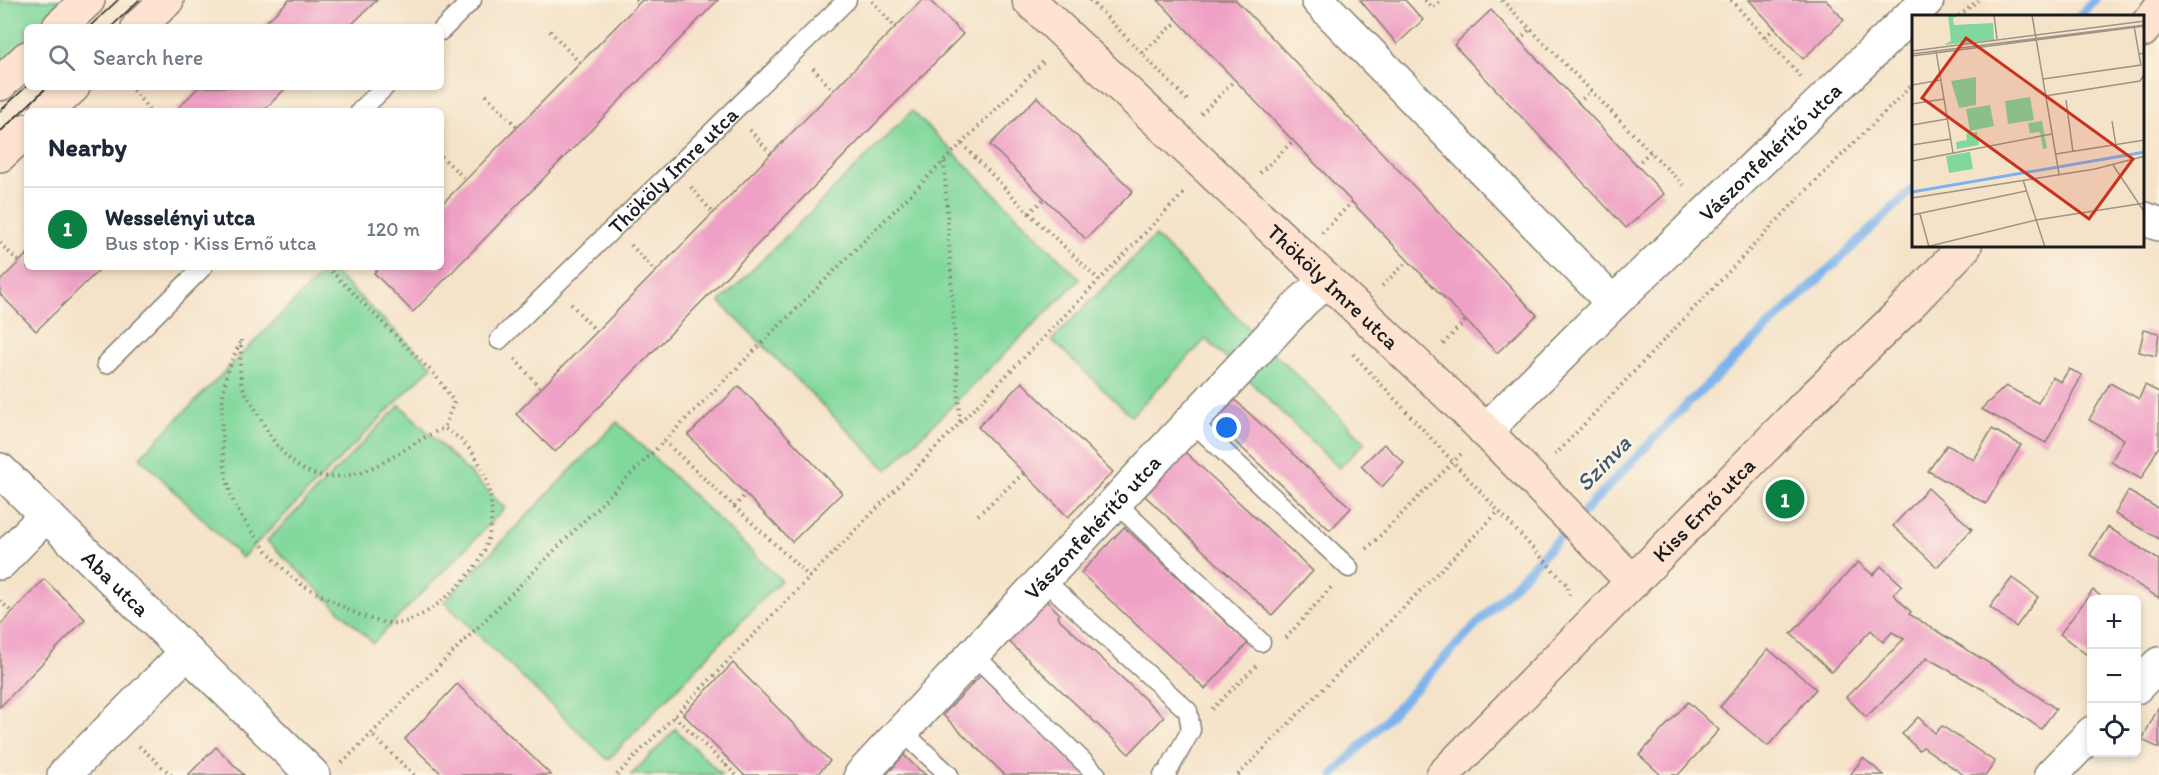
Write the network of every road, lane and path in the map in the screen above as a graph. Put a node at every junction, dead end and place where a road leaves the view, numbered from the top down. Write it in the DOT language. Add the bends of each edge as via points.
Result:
graph roads {
  1 [pos="88,0"];
  2 [pos="167,0"];
  3 [pos="472,0"];
  4 [pos="847,0"];
  5 [pos="872,0"];
  6 [pos="1317,0"];
  7 [pos="1425,0"];
  8 [pos="1442,0"];
  9 [pos="1502,0"];
  10 [pos="1731,0"];
  11 [pos="1927,0"];
  12 [pos="1978,0"];
  13 [pos="1037,3"];
  14 [pos="2159,9"];
  15 [pos="1960,15"];
  16 [pos="1178,21"];
  17 [pos="63,24"];
  18 [pos="141,24"];
  19 [pos="895,27"];
  20 [pos="444,28"];
  21 [pos="1530,28"];
  22 [pos="1775,28"];
  23 [pos="2144,28"];
  24 [pos="550,31"];
  25 [pos="1765,37"];
  26 [pos="1519,40"];
  27 [pos="1143,54"];
  28 [pos="1050,56"];
  29 [pos="24,61"];
  30 [pos="580,63"];
  31 [pos="1235,80"];
  32 [pos="1807,83"];
  33 [pos="0,84"];
  34 [pos="1912,85"];
  35 [pos="70,90"];
  36 [pos="133,90"];
  37 [pos="382,90"];
  38 [pos="1591,91"];
  39 [pos="486,95"];
  40 [pos="1578,103"];
  41 [pos="50,108"];
  42 [pos="148,108"];
  43 [pos="363,108"];
  44 [pos="733,112"];
  45 [pos="1201,114"];
  46 [pos="517,127"];
  47 [pos="24,133"];
  48 [pos="1294,140"];
  49 [pos="962,144"];
  50 [pos="1651,152"];
  51 [pos="771,154"];
  52 [pos="0,155"];
  53 [pos="444,159"];
  54 [pos="944,162"];
  55 [pos="1636,165"];
  56 [pos="675,168"];
  57 [pos="1260,174"];
  58 [pos="466,180"];
  59 [pos="1188,189"];
  60 [pos="1692,194"];
  61 [pos="1044,199"];
  62 [pos="1352,202"];
  63 [pos="713,213"];
  64 [pos="1029,213"];
  65 [pos="615,226"];
  66 [pos="1319,235"];
  67 [pos="0,243"];
  68 [pos="1963,248"];
  69 [pos="1408,261"];
  70 [pos="19,262"];
  71 [pos="200,270"];
  72 [pos="330,270"];
  73 [pos="656,272"];
  74 [pos="1099,280"];
  75 [pos="1326,281"];
  76 [pos="554,286"];
  77 [pos="1375,293"];
  78 [pos="1613,303"];
  79 [pos="1465,321"];
  80 [pos="597,332"];
  81 [pos="499,340"];
  82 [pos="1442,345"];
  83 [pos="106,364"];
  84 [pos="541,389"];
  85 [pos="1191,421"];
  86 [pos="960,422"];
  87 [pos="444,428"];
  88 [pos="1485,431"];
  89 [pos="664,441"];
  90 [pos="0,470"];
  91 [pos="1024,473"];
  92 [pos="1543,473"];
  93 [pos="746,494"];
  94 [pos="1115,502"];
  95 [pos="734,507"];
  96 [pos="1498,512"];
  97 [pos="46,515"];
  98 [pos="978,515"];
  99 [pos="1505,519"];
  100 [pos="0,562"];
  101 [pos="1349,568"];
  102 [pos="810,577"];
  103 [pos="1043,579"];
  104 [pos="1633,582"];
  105 [pos="0,601"];
  106 [pos="1569,605"];
  107 [pos="12,612"];
  108 [pos="1261,642"];
  109 [pos="187,651"];
  110 [pos="974,654"];
  111 [pos="2159,664"];
  112 [pos="2141,682"];
  113 [pos="674,716"];
  114 [pos="114,723"];
  115 [pos="902,731"];
  116 [pos="371,734"];
  117 [pos="2087,737"];
  118 [pos="730,761"];
  119 [pos="726,766"];
  120 [pos="325,772"];
  121 [pos="64,775"];
  122 [pos="171,775"];
  123 [pos="414,775"];
  124 [pos="617,775"];
  125 [pos="736,775"];
  126 [pos="861,775"];
  127 [pos="949,775"];
  128 [pos="1097,775"];
  129 [pos="1163,775"];
  130 [pos="1238,775"];
  131 [pos="1443,775"];
  132 [pos="2050,775"];
  1 -- 17 [label="street"];
  2 -- 18 [label="street"];
  3 -- 20 [label="lane"];
  4 -- 44 [label="lane, Thököly Imre utca"];
  5 -- 19 [label="path"];
  6 -- 78 [label="street"];
  7 -- 8 [label="path" via="1433,8"];
  9 -- 21 [label="path"];
  10 -- 25 [label="path"];
  11 -- 78 [label="street, Vászonfehérítő utca"];
  12 -- 15 [label="path"];
  13 -- 75 [label="street, Thököly Imre utca"];
  14 -- 23 [label="street"];
  16 -- 27 [label="path"];
  21 -- 26 [label="path"];
  21 -- 38 [label="path"];
  22 -- 25 [label="path"];
  24 -- 30 [label="path"];
  25 -- 32 [label="path"];
  28 -- 49 [label="path"];
  29 -- 33 [label="street"];
  31 -- 45 [label="path"];
  34 -- 92 [label="path" via="1783,215"];
  35 -- 41 [label="street"];
  36 -- 42 [label="path"];
  37 -- 43 [label="lane"];
  38 -- 40 [label="path"];
  38 -- 50 [label="path"];
  39 -- 46 [label="path"];
  44 -- 51 [label="path"];
  44 -- 56 [label="lane, Thököly Imre utca"];
  47 -- 52 [label="street"];
  48 -- 57 [label="path"];
  49 -- 54 [label="path"];
  49 -- 64 [label="path"];
  50 -- 55 [label="path"];
  50 -- 60 [label="path"];
  53 -- 58 [label="path"];
  54 -- 86 [label="path"];
  54 -- 89 [label="path"];
  56 -- 63 [label="path"];
  56 -- 65 [label="lane, Thököly Imre utca"];
  59 -- 74 [label="path"];
  61 -- 64 [label="path"];
  62 -- 66 [label="path"];
  64 -- 74 [label="path"];
  65 -- 73 [label="path"];
  65 -- 76 [label="lane, Thököly Imre utca"];
  67 -- 70 [label="path"];
  68 -- 104 [label="street, Kiss Ernő utca"];
  69 -- 77 [label="path"];
  71 -- 83 [label="lane"];
  72 -- 87 [label="path" via="436,376 453,402"];
  74 -- 86 [label="path"];
  75 -- 85 [label="street, Vászonfehérítő utca" via="1302,301"];
  75 -- 88 [label="street, Thököly Imre utca"];
  76 -- 80 [label="path"];
  76 -- 81 [label="lane, Thököly Imre utca"];
  78 -- 88 [label="street, Vászonfehérítő utca"];
  79 -- 82 [label="path"];
  81 -- 84 [label="path"];
  85 -- 94 [label="street, Vászonfehérítő utca"];
  85 -- 101 [label="lane"];
  86 -- 102 [label="path"];
  87 -- 87 [label="path" via="349,475 316,475 285,458 265,427 242,382 241,340 225,380 221,432 231,496 264,549 299,583 363,618 404,622 435,607 460,585 486,547 492,513 486,471 462,438"];
  88 -- 92 [label="street, Thököly Imre utca"];
  89 -- 95 [label="path"];
  89 -- 116 [label="path"];
  90 -- 97 [label="street, Aba utca"];
  91 -- 98 [label="path"];
  92 -- 104 [label="street, Thököly Imre utca" via="1599,549"];
  93 -- 95 [label="path"];
  94 -- 103 [label="street, Vászonfehérítő utca"];
  94 -- 108 [label="lane"];
  95 -- 102 [label="path"];
  96 -- 130 [label="path"];
  97 -- 100 [label="street"];
  97 -- 109 [label="street, Aba utca"];
  99 -- 106 [label="path" via="1568,586"];
  102 -- 113 [label="path"];
  103 -- 110 [label="street, Vászonfehérítő utca"];
  103 -- 129 [label="lane" via="1188,711 1191,730"];
  104 -- 131 [label="street, Kiss Ernő utca"];
  105 -- 107 [label="path"];
  109 -- 114 [label="street"];
  109 -- 120 [label="street, Aba utca"];
  110 -- 115 [label="street, Vászonfehérítő utca"];
  110 -- 128 [label="lane"];
  111 -- 112 [label="street"];
  113 -- 119 [label="path"];
  113 -- 124 [label="path"];
  114 -- 121 [label="street"];
  114 -- 122 [label="path"];
  115 -- 126 [label="street, Vászonfehérítő utca"];
  115 -- 127 [label="lane"];
  116 -- 120 [label="path"];
  116 -- 123 [label="path"];
  117 -- 132 [label="street"];
  118 -- 119 [label="path"];
  119 -- 125 [label="path"];
}
